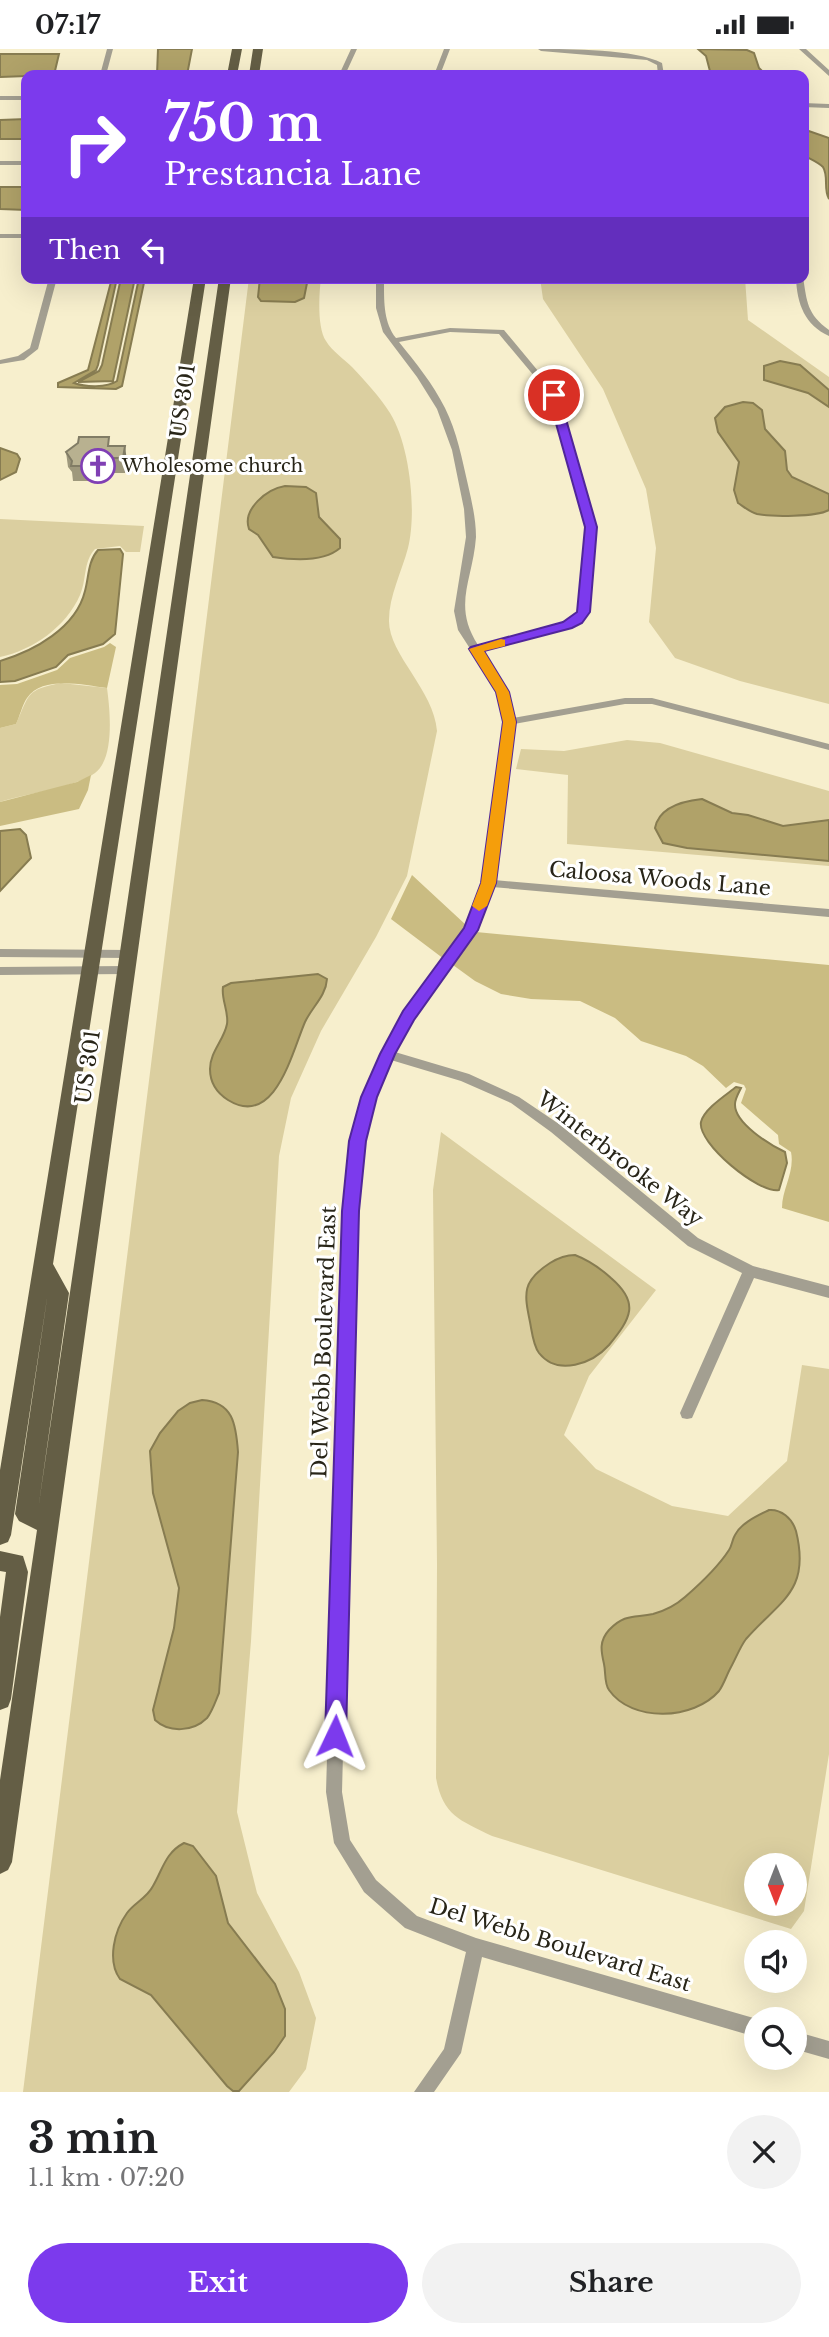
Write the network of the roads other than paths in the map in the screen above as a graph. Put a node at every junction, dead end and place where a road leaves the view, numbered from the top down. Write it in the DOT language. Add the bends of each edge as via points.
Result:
graph roads {
  1 [pos="110,49"];
  2 [pos="237,49"];
  3 [pos="258,49"];
  4 [pos="354,49"];
  5 [pos="447,49"];
  6 [pos="541,49"];
  7 [pos="802,49"];
  8 [pos="104,70"];
  9 [pos="234,70"];
  10 [pos="255,70"];
  11 [pos="344,70"];
  12 [pos="439,70"];
  13 [pos="661,70"];
  14 [pos="829,74"];
  15 [pos="0,98"];
  16 [pos="21,98"];
  17 [pos="809,105"];
  18 [pos="829,106"];
  19 [pos="0,163"];
  20 [pos="21,163"];
  21 [pos="0,236"];
  22 [pos="21,236"];
  23 [pos="51,284"];
  24 [pos="199,284"];
  25 [pos="224,284"];
  26 [pos="380,284"];
  27 [pos="800,284"];
  28 [pos="829,334"];
  29 [pos="394,341"];
  30 [pos="0,362"];
  31 [pos="476,649"];
  32 [pos="509,722"];
  33 [pos="829,747"];
  34 [pos="488,883"];
  35 [pos="829,913"];
  36 [pos="0,953"];
  37 [pos="93,962"];
  38 [pos="128,962"];
  39 [pos="0,971"];
  40 [pos="387,1054"];
  41 [pos="44,1268"];
  42 [pos="750,1271"];
  43 [pos="829,1292"];
  44 [pos="687,1413"];
  45 [pos="48,1521"];
  46 [pos="0,1535"];
  47 [pos="0,1561"];
  48 [pos="0,1699"];
  49 [pos="0,1862"];
  50 [pos="476,1947"];
  51 [pos="744,2025"];
  52 [pos="807,2044"];
  53 [pos="829,2050"];
  54 [pos="424,2092"];
  1 -- 8 [label="street"];
  2 -- 9 [label="main road"];
  3 -- 10 [label="main road"];
  4 -- 11 [label="street"];
  5 -- 12 [label="street"];
  6 -- 13 [label="street" via="648,58 660,64"];
  7 -- 14 [label="street"];
  15 -- 16 [label="street"];
  17 -- 18 [label="street"];
  19 -- 20 [label="street"];
  21 -- 22 [label="street"];
  23 -- 30 [label="street" via="34,349 21,359"];
  24 -- 37 [label="main road, US 301"];
  25 -- 38 [label="main road, US 301 / US 301"];
  26 -- 29 [label="street, Del Webb Boulevard East" via="384,324"];
  27 -- 28 [label="street" via="801,304 812,322"];
  29 -- 31 [label="street, Del Webb Boulevard East" via="441,409 456,450 471,537 459,611 463,630"];
  29 -- 31 [label="street" via="450,330 501,332 554,395 590,519 581,617 568,625"];
  31 -- 32 [label="street, Del Webb Boulevard East" via="503,692"];
  32 -- 33 [label="street" via="625,701 652,701"];
  32 -- 34 [label="street, Del Webb Boulevard East"];
  34 -- 35 [label="street, Caloosa Woods Lane"];
  34 -- 40 [label="street, Del Webb Boulevard East" via="470,930"];
  36 -- 37 [label="street"];
  37 -- 38 [label="street"];
  37 -- 39 [label="street"];
  37 -- 41 [label="main road, US 301"];
  38 -- 45 [label="main road, US 301 / US 301"];
  40 -- 42 [label="street, Winterbrooke Way" via="465,1077 515,1100 693,1242"];
  40 -- 50 [label="street, Del Webb Boulevard East" via="357,1141 351,1211 334,1792 342,1843 370,1886 411,1922"];
  41 -- 45 [label="main road" via="59,1293 26,1514"];
  41 -- 46 [label="main road, US 301"];
  42 -- 43 [label="street, Winterbrooke Way"];
  42 -- 44 [label="street"];
  45 -- 49 [label="main road, US 301 / US 301"];
  47 -- 48 [label="main road" via="15,1563 18,1572"];
  50 -- 51 [label="street, Del Webb Boulevard East"];
  50 -- 54 [label="street" via="452,2053"];
  52 -- 53 [label="street"];
}
